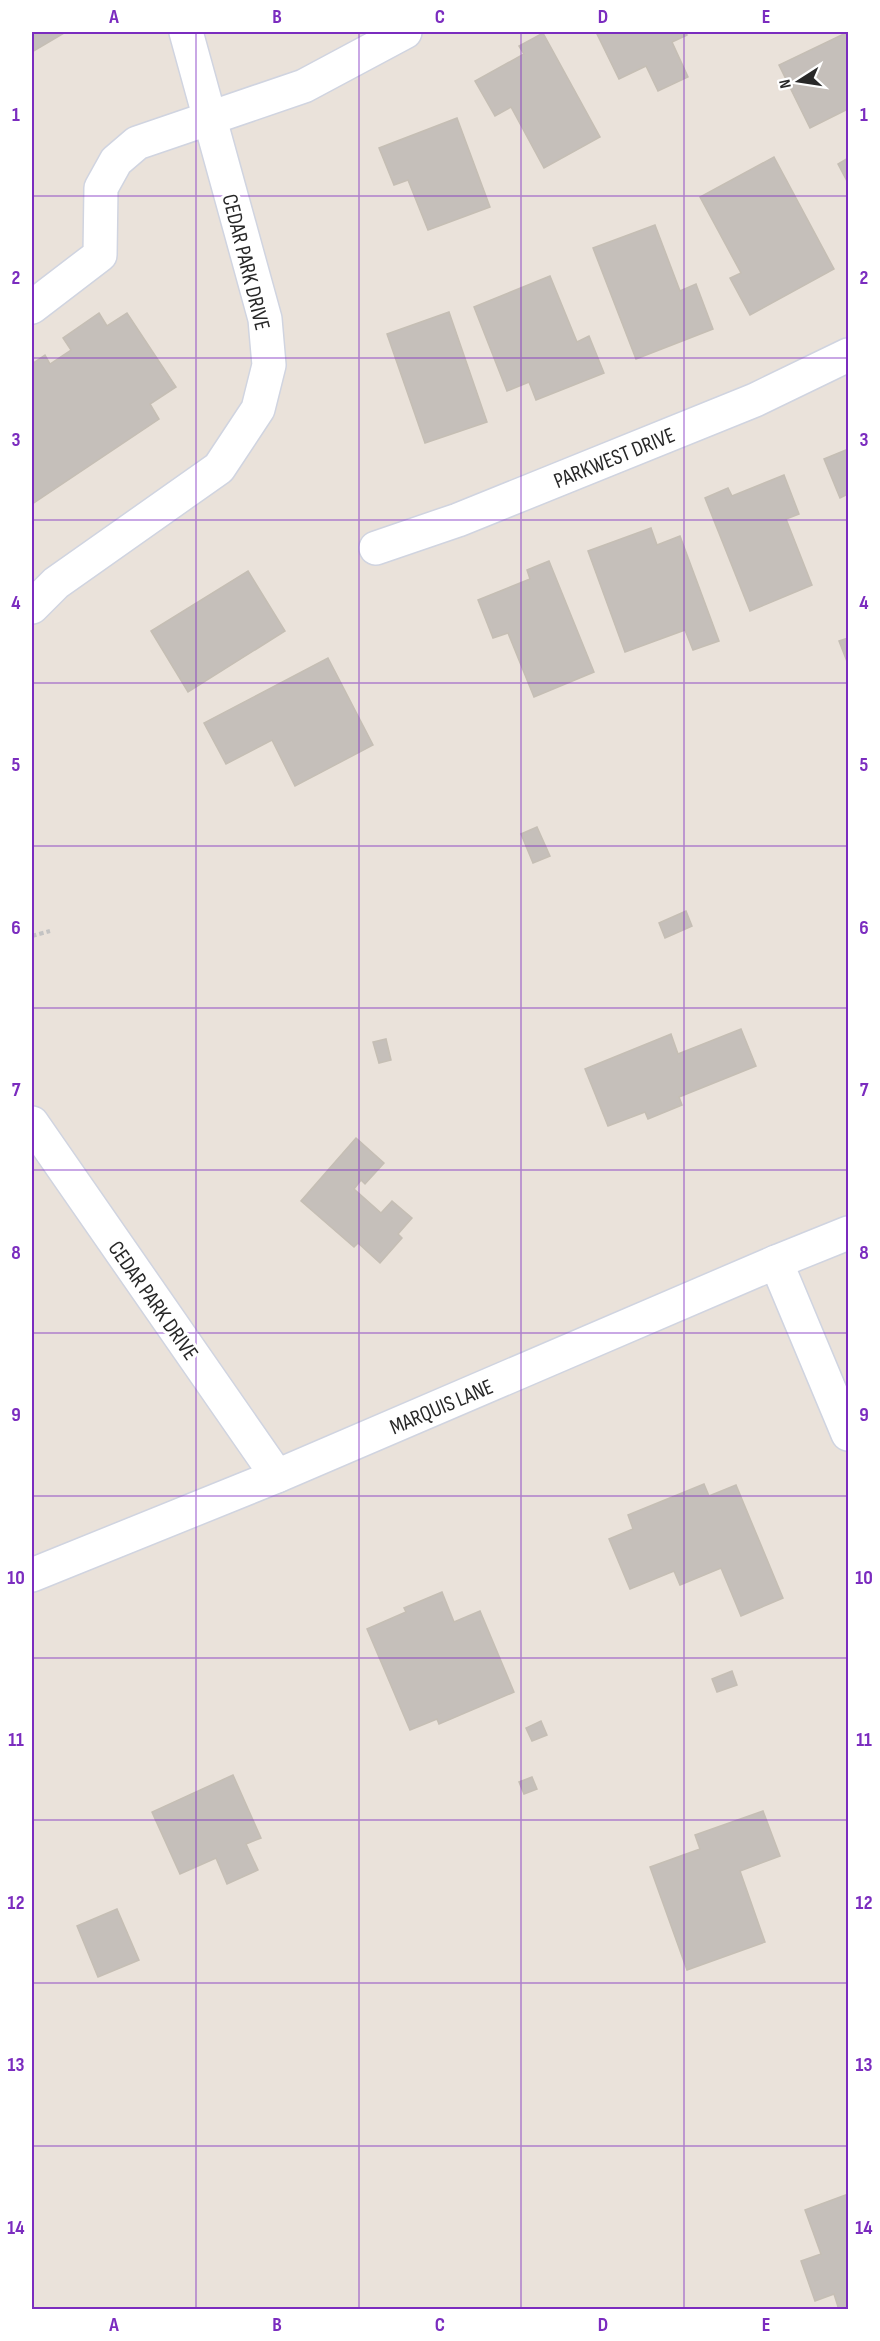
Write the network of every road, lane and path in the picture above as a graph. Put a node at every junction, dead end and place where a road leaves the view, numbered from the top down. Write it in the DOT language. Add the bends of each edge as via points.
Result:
graph roads {
  1 [pos="186,32"];
  2 [pos="405,32"];
  3 [pos="210,120"];
  4 [pos="32,307"];
  5 [pos="849,355"];
  6 [pos="376,548"];
  7 [pos="32,607"];
  8 [pos="50,931"];
  9 [pos="32,936"];
  10 [pos="32,1123"];
  11 [pos="849,1233"];
  12 [pos="776,1262"];
  13 [pos="849,1434"];
  14 [pos="277,1476"];
  15 [pos="32,1575"];
  1 -- 3 [label="street, CEDAR PARK DRIVE"];
  2 -- 3 [label="street" via="304,86"];
  3 -- 4 [label="street" via="137,143 116,161 101,188 100,255"];
  3 -- 7 [label="street, CEDAR PARK DRIVE" via="265,319 269,365 258,409 219,468 56,583"];
  5 -- 6 [label="street, PARKWEST DRIVE" via="733,409 458,520"];
  8 -- 9 [label="path"];
  10 -- 14 [label="street, CEDAR PARK DRIVE"];
  11 -- 12 [label="street, MARQUIS LANE"];
  12 -- 13 [label="street"];
  12 -- 14 [label="street, MARQUIS LANE"];
  14 -- 15 [label="street, MARQUIS LANE"];
}
